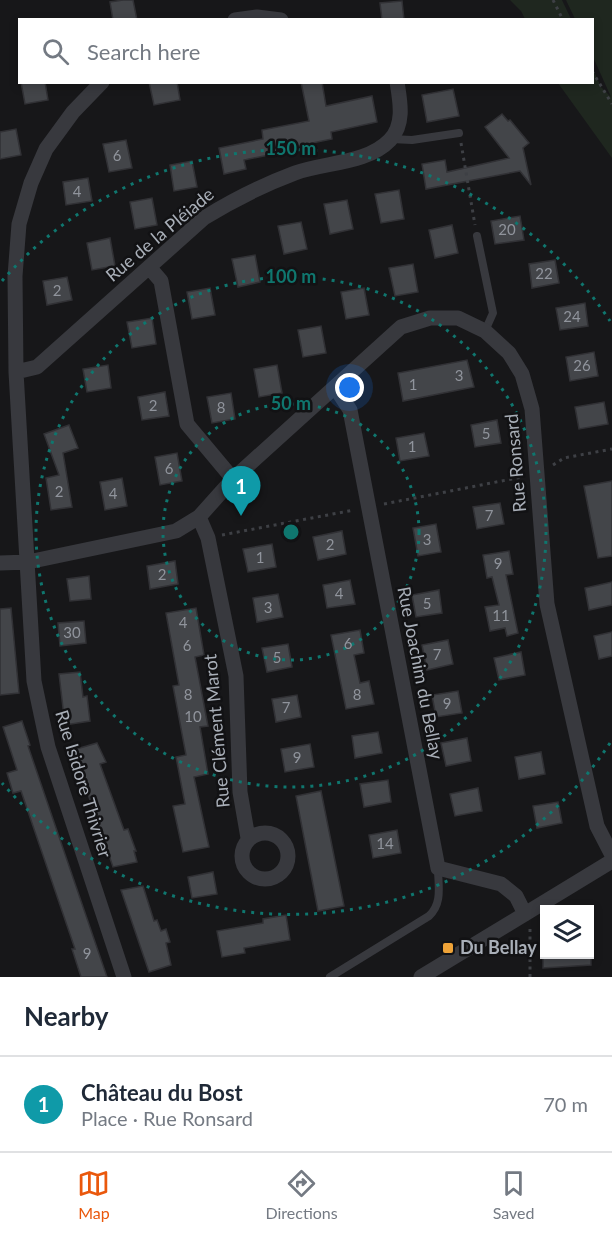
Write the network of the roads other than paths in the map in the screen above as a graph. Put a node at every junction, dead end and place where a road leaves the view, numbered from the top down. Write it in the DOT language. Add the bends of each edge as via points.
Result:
graph roads {
  1 [pos="249,18"];
  2 [pos="264,18"];
  3 [pos="100,84"];
  4 [pos="397,84"];
  5 [pos="459,133"];
  6 [pos="391,139"];
  7 [pos="477,236"];
  8 [pos="149,267"];
  9 [pos="485,331"];
  10 [pos="16,372"];
  11 [pos="335,387"];
  12 [pos="233,478"];
  13 [pos="199,517"];
  14 [pos="28,562"];
  15 [pos="0,563"];
  16 [pos="248,838"];
  17 [pos="612,855"];
  18 [pos="612,861"];
  19 [pos="438,868"];
  20 [pos="525,914"];
  21 [pos="124,977"];
  22 [pos="330,977"];
  23 [pos="421,977"];
  1 -- 2 [label="street"];
  3 -- 10 [label="street" via="46,148 19,224"];
  4 -- 6 [label="street" via="400,121"];
  5 -- 6 [label="lane" via="412,141"];
  6 -- 8 [label="street, Rue de la Pléiade" via="371,153 297,172 235,198 204,219"];
  7 -- 9 [label="lane" via="493,313"];
  8 -- 10 [label="street, Rue de la Pléiade" via="37,367"];
  8 -- 12 [label="street" via="161,281 187,424"];
  9 -- 11 [label="street, Rue Ronsard" via="458,318 430,318 401,327"];
  9 -- 17 [label="street, Rue Ronsard" via="509,353 522,374 532,409 547,604 597,826"];
  10 -- 14 [label="street"];
  11 -- 12 [label="street, Rue Ronsard"];
  11 -- 19 [label="street, Rue Joachim du Bellay" via="350,410"];
  12 -- 13 [label="street, Rue Ronsard"];
  13 -- 14 [label="street, Rue Ronsard" via="176,531"];
  13 -- 16 [label="street, Rue Clément Marot" via="208,538 236,676 240,792"];
  14 -- 15 [label="street, Rue Ronsard"];
  14 -- 21 [label="street, Rue Isidore Thivrier" via="34,681 48,747"];
  18 -- 20 [label="street"];
  19 -- 20 [label="street" via="501,884 516,896"];
  19 -- 22 [label="lane" via="439,898 435,910"];
  20 -- 23 [label="street"];
}
